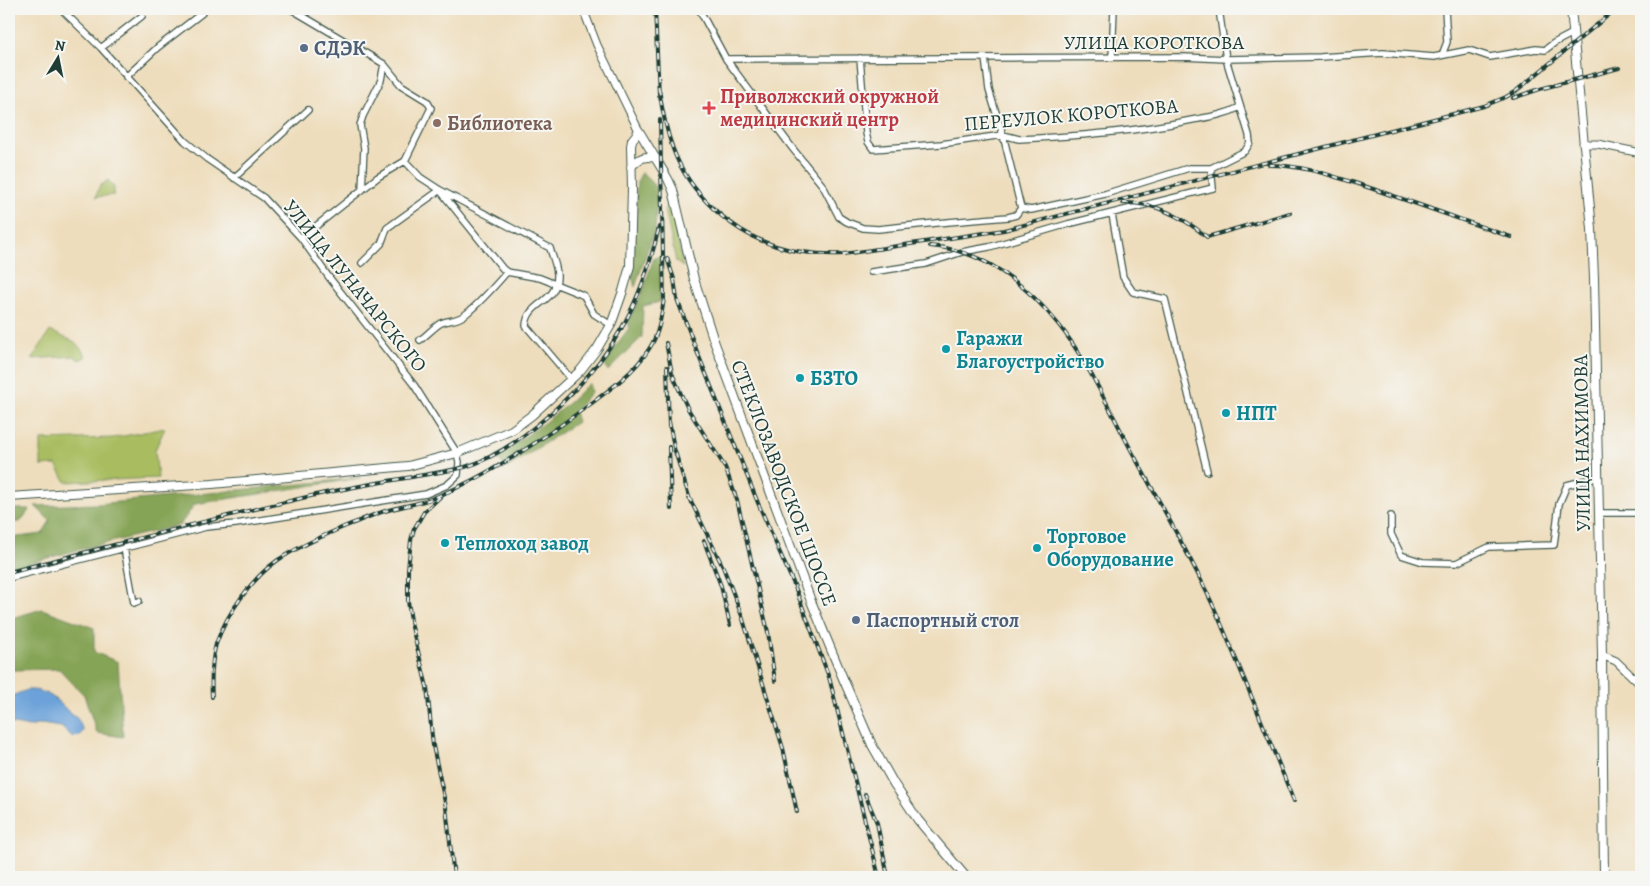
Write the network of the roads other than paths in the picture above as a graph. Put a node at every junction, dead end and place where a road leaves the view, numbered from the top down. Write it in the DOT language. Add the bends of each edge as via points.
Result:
graph roads {
  1 [pos="61,9"];
  2 [pos="291,9"];
  3 [pos="583,9"];
  4 [pos="699,9"];
  5 [pos="1114,9"];
  6 [pos="1219,9"];
  7 [pos="1445,9"];
  8 [pos="1572,9"];
  9 [pos="202,13"];
  10 [pos="142,16"];
  11 [pos="1573,33"];
  12 [pos="101,48"];
  13 [pos="1442,55"];
  14 [pos="860,58"];
  15 [pos="985,58"];
  16 [pos="1112,58"];
  17 [pos="726,59"];
  18 [pos="1226,59"];
  19 [pos="384,64"];
  20 [pos="126,77"];
  21 [pos="1240,107"];
  22 [pos="308,110"];
  23 [pos="640,131"];
  24 [pos="1003,135"];
  25 [pos="1584,144"];
  26 [pos="1641,153"];
  27 [pos="656,158"];
  28 [pos="405,161"];
  29 [pos="632,166"];
  30 [pos="1212,168"];
  31 [pos="234,178"];
  32 [pos="362,190"];
  33 [pos="440,190"];
  34 [pos="1021,208"];
  35 [pos="1112,214"];
  36 [pos="301,238"];
  37 [pos="362,263"];
  38 [pos="507,272"];
  39 [pos="871,272"];
  40 [pos="556,284"];
  41 [pos="611,325"];
  42 [pos="420,340"];
  43 [pos="572,380"];
  44 [pos="457,453"];
  45 [pos="1207,471"];
  46 [pos="1598,477"];
  47 [pos="9,496"];
  48 [pos="1599,513"];
  49 [pos="1641,513"];
  50 [pos="1391,516"];
  51 [pos="124,548"];
  52 [pos="9,578"];
  53 [pos="139,601"];
  54 [pos="1602,655"];
  55 [pos="1641,684"];
  56 [pos="966,877"];
  57 [pos="1604,877"];
  1 -- 12 [label="street, УЛИЦА ЛУНАЧАРСКОГО"];
  2 -- 19 [label="street"];
  3 -- 23 [label="street" via="597,45"];
  4 -- 17 [label="street"];
  5 -- 16 [label="street"];
  6 -- 18 [label="street"];
  7 -- 13 [label="street" via="1447,42"];
  8 -- 11 [label="main road, УЛИЦА НАХИМОВА"];
  9 -- 20 [label="street"];
  10 -- 12 [label="street"];
  11 -- 13 [label="street, УЛИЦА КОРОТКОВА" via="1545,50 1490,57 1468,50"];
  11 -- 25 [label="main road, УЛИЦА НАХИМОВА"];
  12 -- 20 [label="street, УЛИЦА ЛУНАЧАРСКОГО"];
  13 -- 18 [label="street, УЛИЦА КОРОТКОВА" via="1426,57 1383,53"];
  14 -- 15 [label="street, УЛИЦА КОРОТКОВА"];
  14 -- 17 [label="street, УЛИЦА КОРОТКОВА"];
  14 -- 24 [label="street, ПЕРЕУЛОК КОРОТКОВА" via="866,133 874,149"];
  15 -- 16 [label="street, УЛИЦА КОРОТКОВА"];
  15 -- 24 [label="street" via="989,90"];
  16 -- 18 [label="street, УЛИЦА КОРОТКОВА"];
  17 -- 34 [label="street" via="823,186 839,217 855,226 878,229 1008,217 1016,216"];
  18 -- 21 [label="street"];
  19 -- 28 [label="street" via="401,85 427,101 431,108"];
  19 -- 32 [label="street" via="381,80 360,126 364,148"];
  20 -- 31 [label="street, УЛИЦА ЛУНАЧАРСКОГО" via="185,141"];
  21 -- 24 [label="street, ПЕРЕУЛОК КОРОТКОВА" via="1224,114 1131,130 1036,138"];
  21 -- 30 [label="street" via="1249,136 1248,148"];
  22 -- 31 [label="street"];
  23 -- 27 [label="main road, СТЕКЛОЗАВОДСКОЕ ШОССЕ"];
  23 -- 29 [label="main road" via="632,140"];
  24 -- 34 [label="street"];
  25 -- 26 [label="street"];
  25 -- 46 [label="main road, УЛИЦА НАХИМОВА" via="1592,229"];
  27 -- 29 [label="main road" via="643,157"];
  27 -- 56 [label="main road, СТЕКЛОЗАВОДСКОЕ ШОССЕ" via="671,184 694,279 714,341 842,676 872,745 894,784 918,820"];
  28 -- 32 [label="street"];
  28 -- 33 [label="street"];
  29 -- 41 [label="main road" via="630,266"];
  30 -- 34 [label="street" via="1189,168 1105,194 1031,210"];
  30 -- 35 [label="street" via="1213,188"];
  31 -- 36 [label="street, УЛИЦА ЛУНАЧАРСКОГО" via="264,198"];
  32 -- 36 [label="street"];
  33 -- 37 [label="street" via="387,228 381,244"];
  33 -- 38 [label="street"];
  33 -- 40 [label="street" via="550,248 557,273"];
  35 -- 39 [label="street" via="926,264"];
  35 -- 45 [label="street" via="1123,277 1133,292 1165,299"];
  36 -- 44 [label="street, УЛИЦА ЛУНАЧАРСКОГО" via="414,385"];
  38 -- 40 [label="street"];
  38 -- 42 [label="street" via="466,314 439,324"];
  40 -- 41 [label="street" via="584,296 594,314"];
  40 -- 43 [label="street" via="552,295 530,313 526,326"];
  41 -- 43 [label="main road" via="591,358"];
  43 -- 44 [label="main road" via="516,427"];
  44 -- 47 [label="main road" via="408,466 212,484"];
  44 -- 51 [label="street" via="458,475 447,485 426,494 206,527"];
  46 -- 48 [label="main road, УЛИЦА НАХИМОВА"];
  46 -- 50 [label="street" via="1566,485 1559,504 1554,545 1489,547 1456,563 1423,562 1401,555 1392,534"];
  48 -- 49 [label="street"];
  48 -- 54 [label="main road, УЛИЦА НАХИМОВА"];
  51 -- 52 [label="street"];
  51 -- 53 [label="street" via="134,603"];
  54 -- 55 [label="street" via="1616,661"];
  54 -- 57 [label="main road, УЛИЦА НАХИМОВА"];
}
